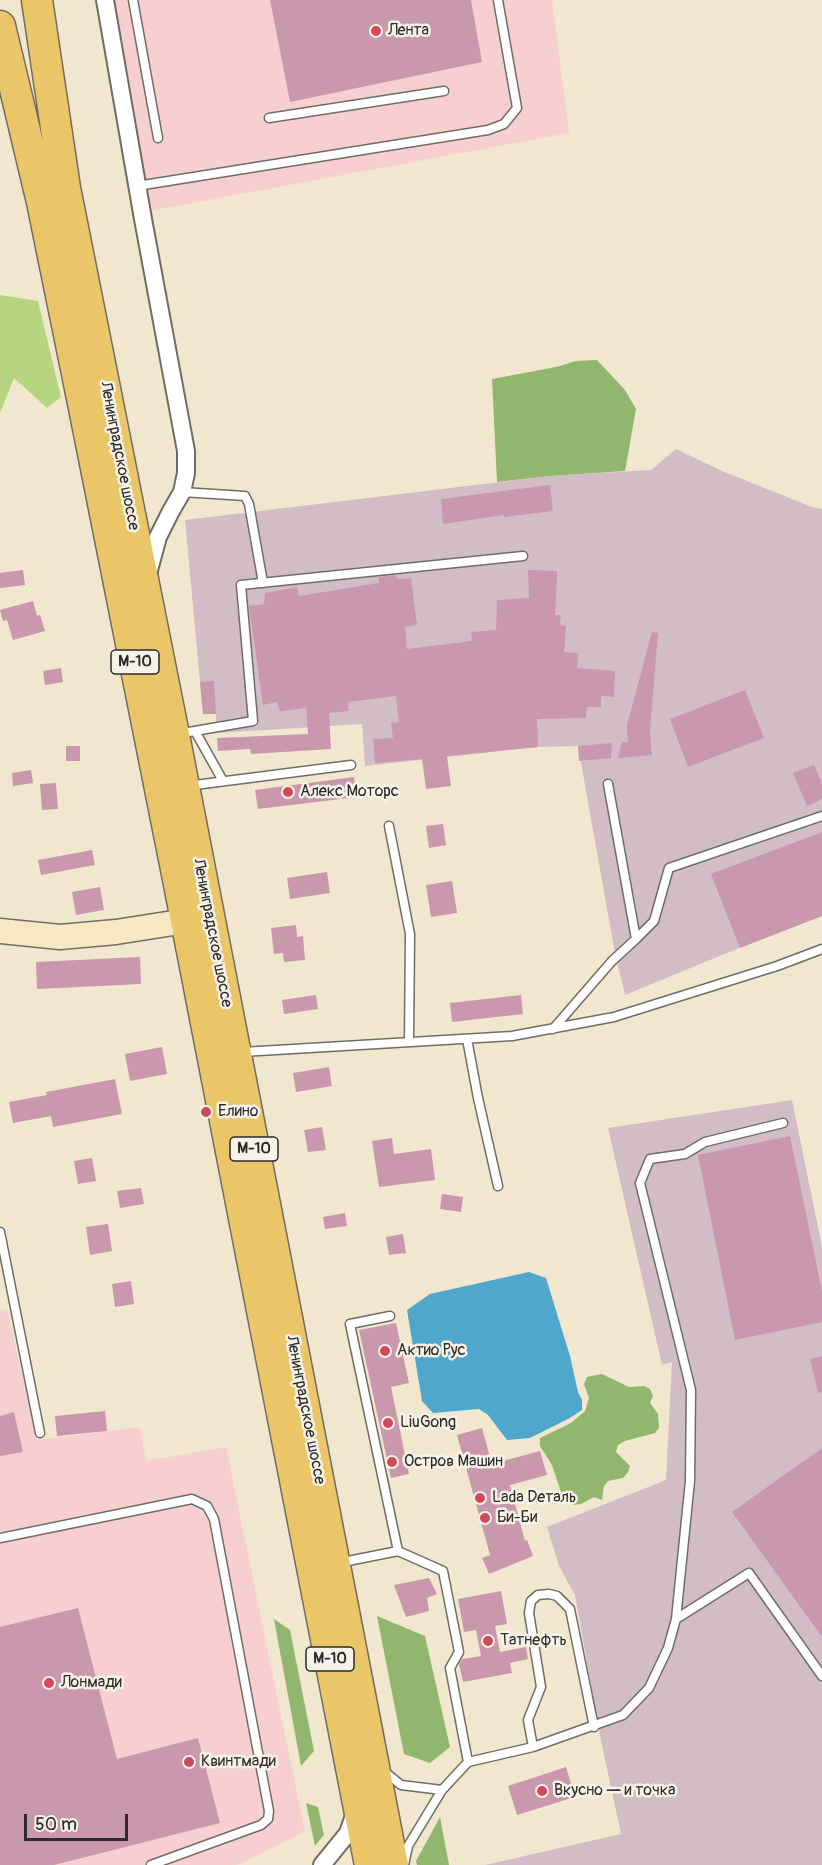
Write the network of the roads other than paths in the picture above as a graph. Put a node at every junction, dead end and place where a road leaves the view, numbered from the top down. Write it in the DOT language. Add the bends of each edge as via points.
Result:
graph roads {
  1 [pos="36,0"];
  2 [pos="105,0"];
  3 [pos="133,0"];
  4 [pos="498,0"];
  5 [pos="0,26"];
  6 [pos="444,91"];
  7 [pos="269,118"];
  8 [pos="158,138"];
  9 [pos="137,186"];
  10 [pos="182,492"];
  11 [pos="523,556"];
  12 [pos="263,583"];
  13 [pos="146,593"];
  14 [pos="185,733"];
  15 [pos="351,765"];
  16 [pos="223,781"];
  17 [pos="608,784"];
  18 [pos="184,786"];
  19 [pos="822,816"];
  20 [pos="389,826"];
  21 [pos="186,921"];
  22 [pos="0,931"];
  23 [pos="636,939"];
  24 [pos="822,949"];
  25 [pos="553,1029"];
  26 [pos="467,1039"];
  27 [pos="409,1042"];
  28 [pos="236,1052"];
  29 [pos="783,1122"];
  30 [pos="498,1186"];
  31 [pos="0,1232"];
  32 [pos="390,1316"];
  33 [pos="40,1433"];
  34 [pos="0,1538"];
  35 [pos="398,1551"];
  36 [pos="335,1564"];
  37 [pos="676,1619"];
  38 [pos="822,1676"];
  39 [pos="594,1727"];
  40 [pos="532,1747"];
  41 [pos="468,1762"];
  42 [pos="373,1763"];
  43 [pos="442,1790"];
  44 [pos="358,1801"];
  45 [pos="151,1865"];
  46 [pos="322,1865"];
  47 [pos="370,1865"];
  48 [pos="393,1865"];
  49 [pos="404,1865"];
  1 -- 13 [label="highway, Ленинградское шоссе / М-10" via="65,188"];
  2 -- 9 [label="street"];
  3 -- 8 [label="lane"];
  4 -- 9 [label="lane" via="517,108 504,124 488,130"];
  5 -- 21 [label="highway, Ленинградское шоссе / М-10" via="42,202"];
  6 -- 7 [label="lane"];
  9 -- 10 [label="street" via="186,451"];
  10 -- 12 [label="lane" via="245,496"];
  10 -- 13 [label="street" via="158,537"];
  11 -- 12 [label="lane"];
  12 -- 14 [label="lane" via="241,585 253,721"];
  13 -- 14 [label="highway, Ленинградское шоссе / М-10"];
  14 -- 16 [label="lane"];
  14 -- 18 [label="highway, Ленинградское шоссе / М-10"];
  15 -- 16 [label="lane"];
  16 -- 18 [label="lane"];
  17 -- 23 [label="lane"];
  18 -- 28 [label="highway, Ленинградское шоссе / М-10"];
  19 -- 23 [label="lane" via="669,868 654,921"];
  20 -- 27 [label="lane" via="410,933"];
  21 -- 22 [label="main road" via="60,937"];
  21 -- 44 [label="highway, Ленинградское шоссе / М-10"];
  23 -- 25 [label="lane"];
  24 -- 25 [label="lane" via="614,1017"];
  25 -- 26 [label="lane"];
  26 -- 27 [label="lane"];
  26 -- 30 [label="lane"];
  27 -- 28 [label="lane"];
  28 -- 36 [label="highway, Ленинградское шоссе / М-10"];
  29 -- 37 [label="lane" via="705,1142 685,1154 650,1160 640,1183 691,1390 690,1481"];
  31 -- 33 [label="lane"];
  32 -- 35 [label="lane" via="350,1324"];
  34 -- 45 [label="lane" via="192,1499 207,1506 214,1520 268,1819 261,1825"];
  35 -- 36 [label="lane"];
  35 -- 41 [label="lane" via="443,1571 459,1652 450,1668"];
  36 -- 42 [label="highway, Ленинградское шоссе / М-10"];
  37 -- 38 [label="lane" via="749,1573"];
  37 -- 39 [label="lane" via="668,1648 649,1688 623,1715"];
  39 -- 40 [label="lane"];
  39 -- 40 [label="lane" via="570,1609 557,1596 538,1595 531,1601 529,1613 542,1686 528,1720"];
  40 -- 41 [label="lane"];
  41 -- 43 [label="lane"];
  42 -- 43 [label="lane" via="401,1785"];
  42 -- 48 [label="highway, Ленинградское шоссе / М-10"];
  43 -- 49 [label="lane" via="408,1846"];
  44 -- 46 [label="street" via="348,1833"];
  44 -- 47 [label="highway, Ленинградское шоссе / М-10"];
}
